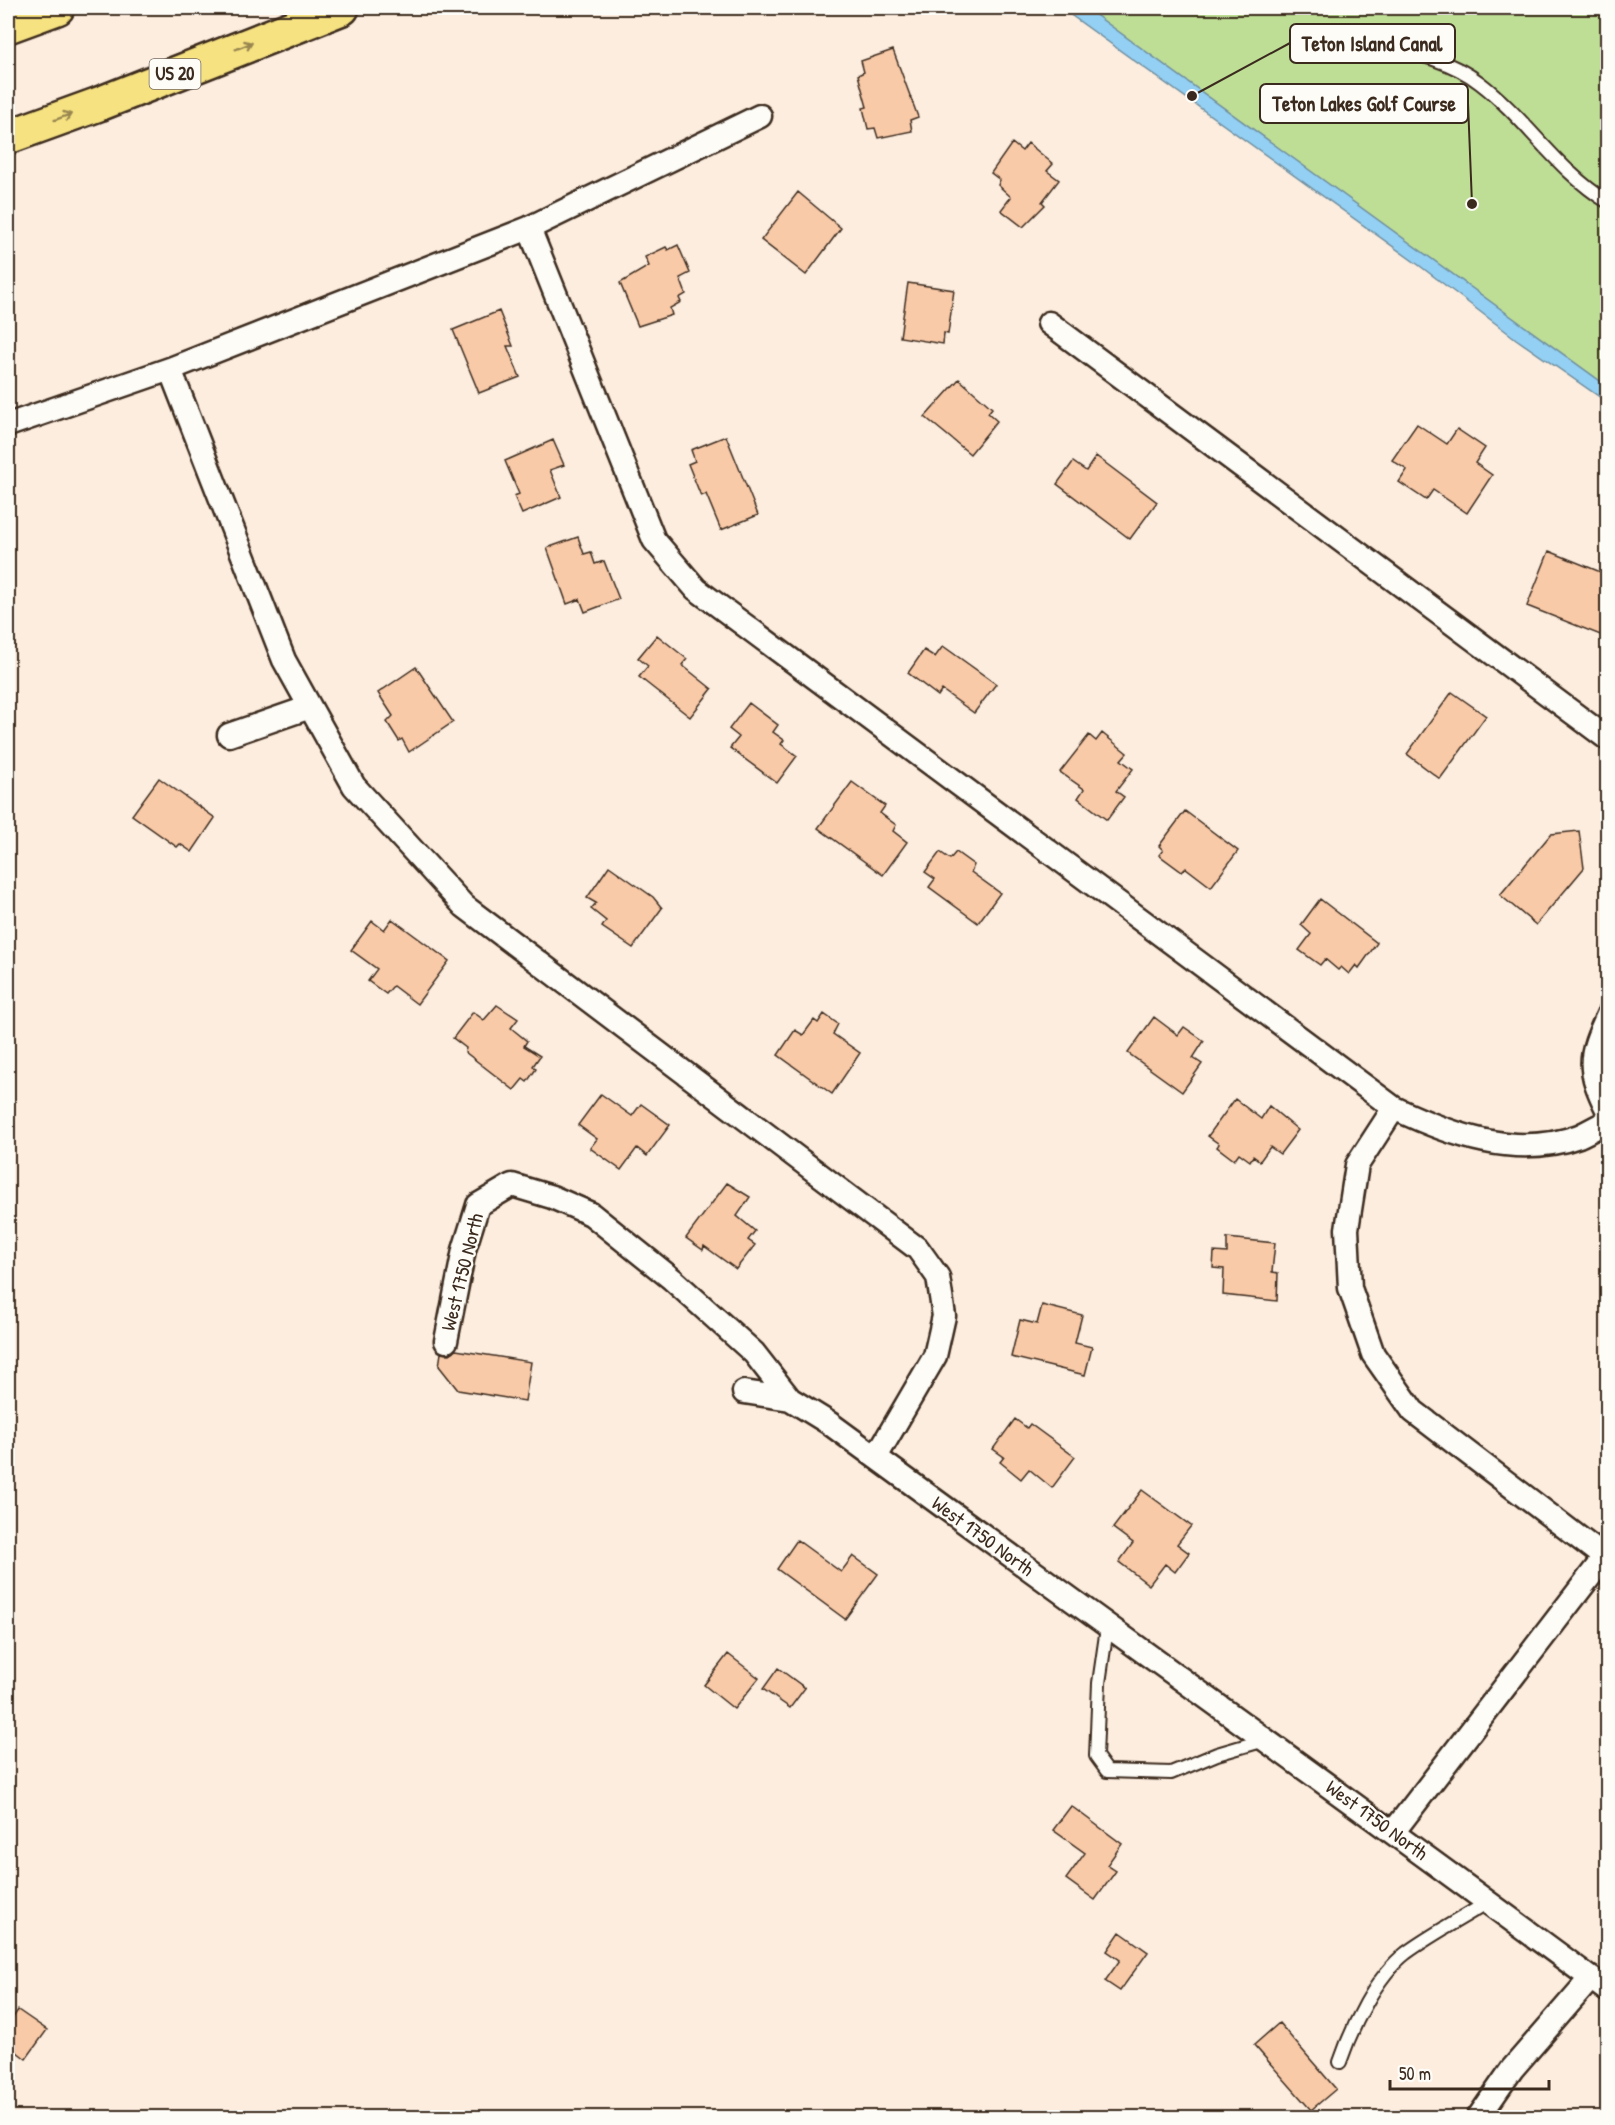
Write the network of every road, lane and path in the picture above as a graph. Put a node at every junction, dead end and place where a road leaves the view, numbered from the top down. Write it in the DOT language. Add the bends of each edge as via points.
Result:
graph roads {
  1 [pos="57,8"];
  2 [pos="342,8"];
  3 [pos="1593,8"];
  4 [pos="1608,18"];
  5 [pos="8,26"];
  6 [pos="1329,31"];
  7 [pos="760,116"];
  8 [pos="8,137"];
  9 [pos="1608,202"];
  10 [pos="529,228"];
  11 [pos="1049,323"];
  12 [pos="170,369"];
  13 [pos="8,425"];
  14 [pos="310,707"];
  15 [pos="229,735"];
  16 [pos="1608,739"];
  17 [pos="1608,1015"];
  18 [pos="1394,1108"];
  19 [pos="1608,1112"];
  20 [pos="1608,1121"];
  21 [pos="446,1341"];
  22 [pos="744,1392"];
  23 [pos="790,1399"];
  24 [pos="876,1457"];
  25 [pos="1606,1559"];
  26 [pos="1107,1628"];
  27 [pos="1265,1740"];
  28 [pos="1394,1832"];
  29 [pos="1488,1902"];
  30 [pos="1599,1985"];
  31 [pos="1340,2062"];
  32 [pos="1478,2118"];
  1 -- 5 [label="highway"];
  8 -- 2 [label="highway, US 20, one-way"];
  3 -- 4 [label="path"];
  6 -- 9 [label="lane" via="1352,41 1430,57 1480,82 1542,141 1565,171"];
  7 -- 10 [label="street"];
  10 -- 12 [label="street"];
  10 -- 18 [label="street" via="654,540 696,589"];
  11 -- 16 [label="street"];
  12 -- 13 [label="street"];
  12 -- 14 [label="street" via="284,660"];
  14 -- 15 [label="street"];
  14 -- 24 [label="street" via="354,786 464,906 918,1249 938,1277 944,1316 935,1356"];
  17 -- 19 [label="street" via="1592,1050 1595,1084"];
  18 -- 20 [label="street" via="1481,1141 1534,1145 1578,1136"];
  18 -- 25 [label="street" via="1357,1165 1347,1229 1350,1288 1373,1354 1413,1411"];
  21 -- 23 [label="street, West 1750 North" via="464,1250 478,1205 512,1185 591,1214 672,1279 754,1353"];
  22 -- 23 [label="street"];
  23 -- 24 [label="street, West 1750 North"];
  24 -- 26 [label="street, West 1750 North"];
  25 -- 28 [label="street"];
  26 -- 27 [label="street, West 1750 North"];
  26 -- 27 [label="lane" via="1095,1756 1107,1771 1171,1773"];
  27 -- 28 [label="street, West 1750 North"];
  28 -- 29 [label="street, West 1750 North"];
  29 -- 30 [label="street, West 1750 North"];
  29 -- 31 [label="lane" via="1405,1954 1369,1999"];
  30 -- 32 [label="street" via="1512,2069"];
}
